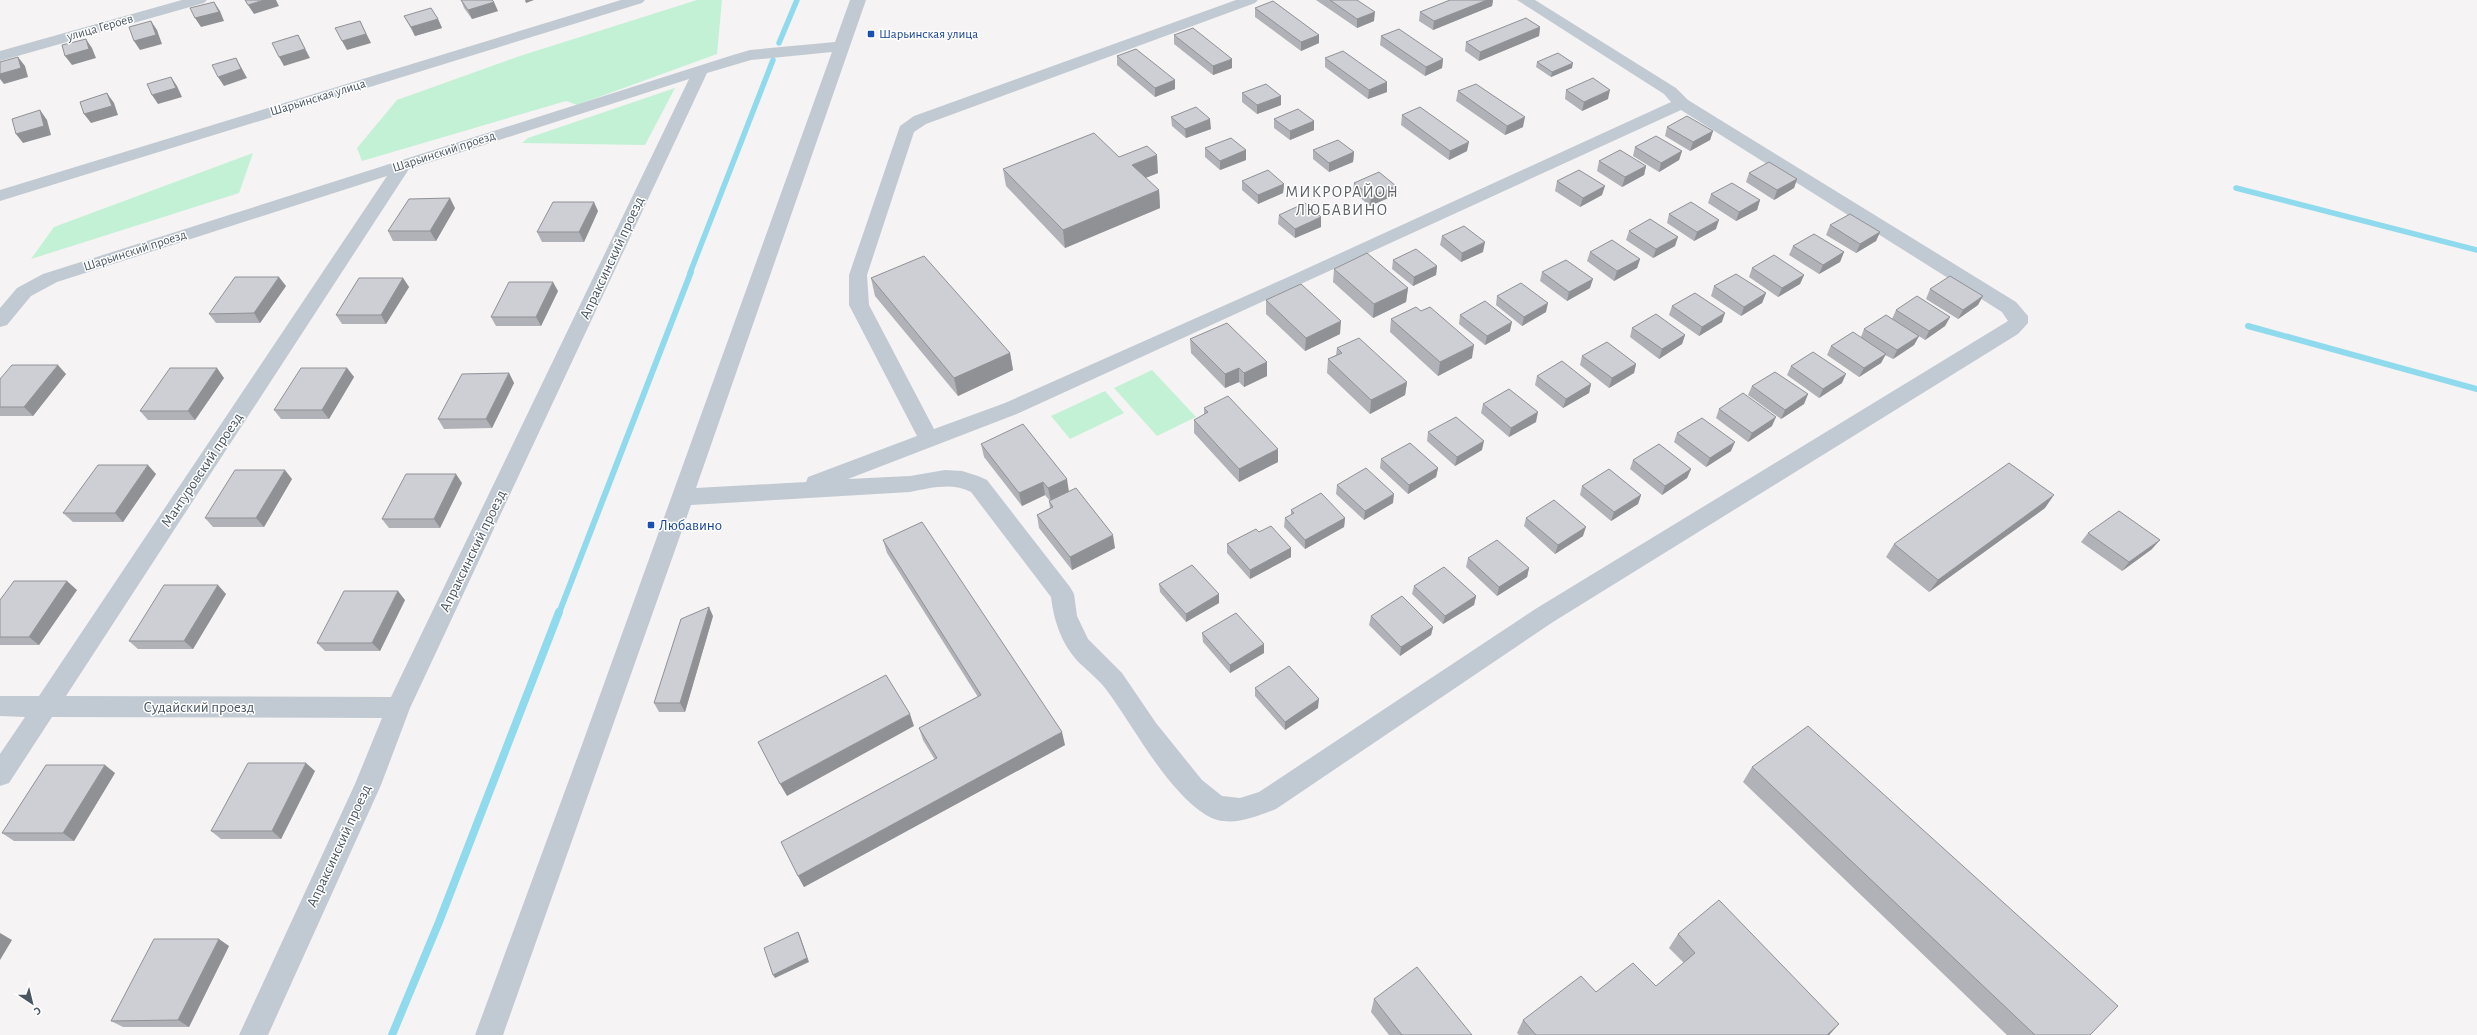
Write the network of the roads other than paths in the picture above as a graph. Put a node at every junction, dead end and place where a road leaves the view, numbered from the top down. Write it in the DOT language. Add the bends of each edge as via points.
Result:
graph roads {
  1 [pos="199,0"];
  2 [pos="637,0"];
  3 [pos="858,0"];
  4 [pos="1250,0"];
  5 [pos="1525,0"];
  6 [pos="842,46"];
  7 [pos="0,56"];
  8 [pos="702,70"];
  9 [pos="1682,103"];
  10 [pos="404,165"];
  11 [pos="0,196"];
  12 [pos="0,320"];
  13 [pos="929,439"];
  14 [pos="799,490"];
  15 [pos="683,497"];
  16 [pos="0,706"];
  17 [pos="45,706"];
  18 [pos="398,708"];
  19 [pos="0,775"];
  20 [pos="253,1035"];
  21 [pos="489,1035"];
  1 -- 7 [label="street, улица Героев"];
  2 -- 11 [label="street, Шарьинская улица"];
  3 -- 6 [label="street"];
  4 -- 13 [label="street" via="920,120 906,130 858,275 859,305"];
  5 -- 9 [label="street" via="1670,91"];
  6 -- 8 [label="street, Шарьинский проезд" via="750,55"];
  6 -- 15 [label="street"];
  8 -- 10 [label="street, Шарьинский проезд"];
  8 -- 18 [label="street, Апраксинский проезд"];
  9 -- 13 [label="street" via="1077,379 1012,408"];
  9 -- 14 [label="street" via="2010,307 2018,316 2018,323 1545,615 1267,801 1240,810 1216,806 1193,788 1147,731 1113,680 1079,646 1064,616 1062,594 980,486 966,478 946,478 910,484"];
  10 -- 12 [label="street, Шарьинский проезд" via="50,278 24,292"];
  10 -- 17 [label="street, Мантуровский проезд"];
  13 -- 14 [label="street"];
  14 -- 15 [label="street"];
  15 -- 21 [label="street"];
  16 -- 17 [label="street, Судайский проезд"];
  17 -- 18 [label="street, Судайский проезд"];
  17 -- 19 [label="street, Мантуровский проезд"];
  18 -- 20 [label="street, Апраксинский проезд" via="368,785"];
}
